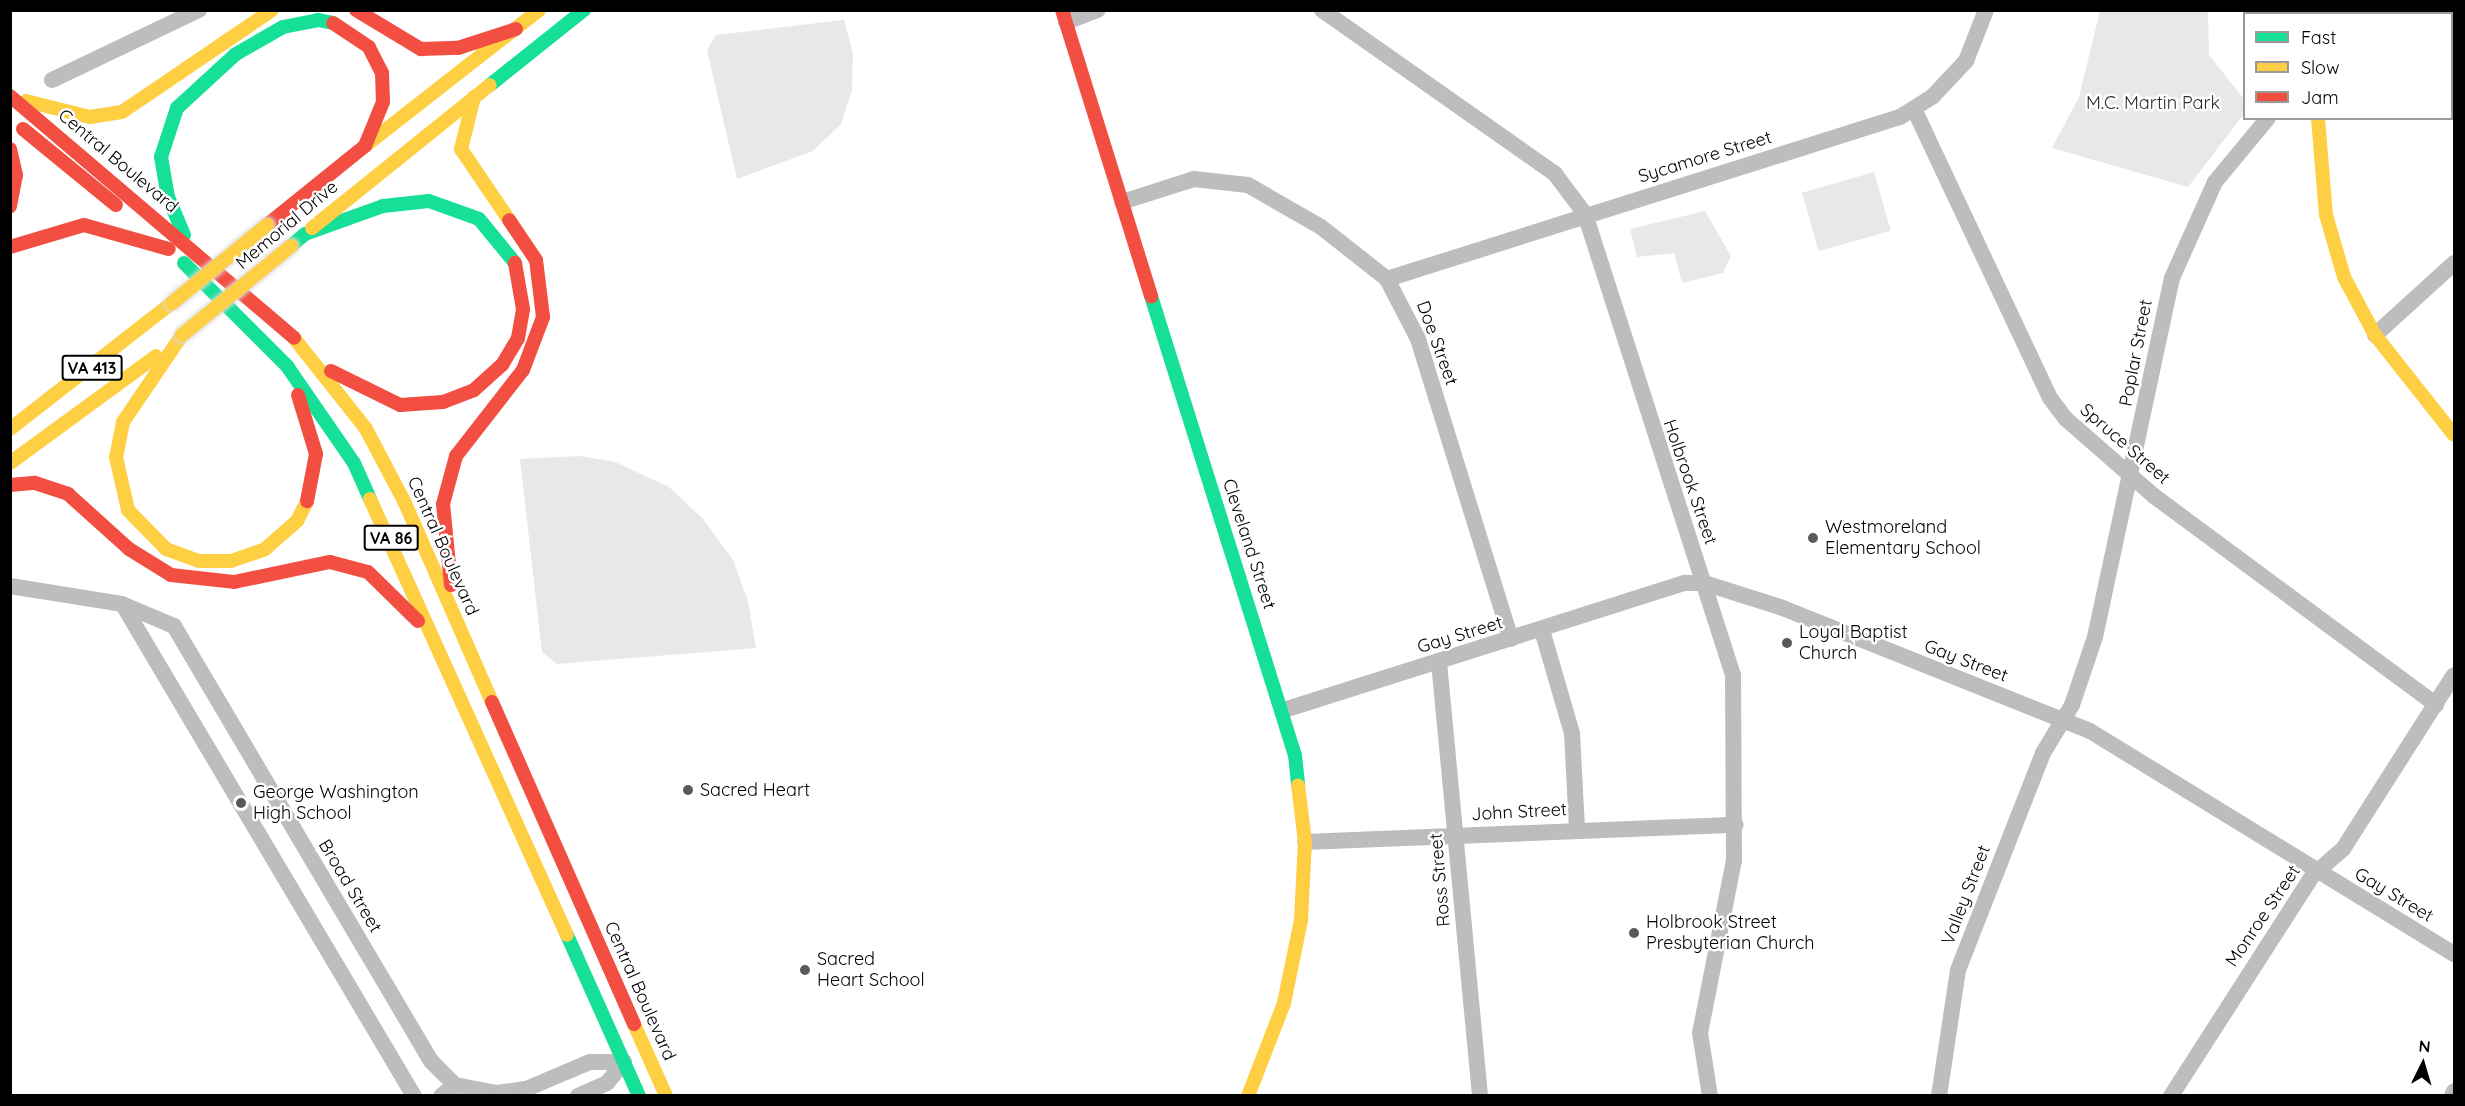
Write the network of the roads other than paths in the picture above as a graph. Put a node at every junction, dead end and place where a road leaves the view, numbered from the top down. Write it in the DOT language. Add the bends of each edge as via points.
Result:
graph roads {
  1 [pos="199,10"];
  2 [pos="272,10"];
  3 [pos="356,10"];
  4 [pos="539,10"];
  5 [pos="584,10"];
  6 [pos="1098,10"];
  7 [pos="1322,10"];
  8 [pos="1986,10"];
  9 [pos="1064,16"];
  10 [pos="516,28"];
  11 [pos="51,80"];
  12 [pos="10,95"];
  13 [pos="474,97"];
  14 [pos="1914,109"];
  15 [pos="11,118"];
  16 [pos="2266,120"];
  17 [pos="2318,120"];
  18 [pos="365,146"];
  19 [pos="10,149"];
  20 [pos="1122,202"];
  21 [pos="10,206"];
  22 [pos="1585,214"];
  23 [pos="305,234"];
  24 [pos="186,242"];
  25 [pos="10,247"];
  26 [pos="169,249"];
  27 [pos="2454,263"];
  28 [pos="1387,279"];
  29 [pos="2374,334"];
  30 [pos="182,335"];
  31 [pos="313,358"];
  32 [pos="287,366"];
  33 [pos="10,429"];
  34 [pos="2454,435"];
  35 [pos="10,463"];
  36 [pos="2132,472"];
  37 [pos="10,485"];
  38 [pos="1704,583"];
  39 [pos="10,586"];
  40 [pos="122,604"];
  41 [pos="458,624"];
  42 [pos="1542,630"];
  43 [pos="1511,639"];
  44 [pos="440,650"];
  45 [pos="1439,662"];
  46 [pos="2454,675"];
  47 [pos="2436,705"];
  48 [pos="1284,710"];
  49 [pos="2061,719"];
  50 [pos="1736,825"];
  51 [pos="1577,829"];
  52 [pos="1456,836"];
  53 [pos="1305,842"];
  54 [pos="2317,871"];
  55 [pos="2454,954"];
  56 [pos="624,1062"];
  57 [pos="455,1085"];
  58 [pos="542,1090"];
  59 [pos="2454,1091"];
  60 [pos="414,1095"];
  61 [pos="441,1095"];
  62 [pos="578,1095"];
  63 [pos="639,1095"];
  64 [pos="666,1095"];
  65 [pos="1248,1095"];
  66 [pos="1480,1095"];
  67 [pos="1710,1095"];
  68 [pos="1939,1095"];
  69 [pos="2171,1095"];
  70 [pos="2452,1095"];
  1 -- 11 [label="street"];
  2 -- 12 [label="main road" via="123,112 90,117 63,113"];
  3 -- 10 [label="main road" via="393,37 421,49 458,48"];
  4 -- 10 [label="main road, Memorial Drive / VA 413"];
  5 -- 13 [label="main road, Memorial Drive"];
  6 -- 9 [label="street"];
  7 -- 22 [label="street, Holbrook Street" via="1555,174"];
  8 -- 14 [label="street, Sycamore Street" via="1965,61"];
  9 -- 20 [label="main road, Cleveland Street"];
  10 -- 18 [label="main road, Memorial Drive / VA 413"];
  12 -- 24 [label="main road, Central Boulevard"];
  13 -- 23 [label="main road, Memorial Drive"];
  13 -- 41 [label="main road" via="460,149 536,260 543,318 523,370 463,443 447,483 443,530"];
  14 -- 22 [label="street, Sycamore Street"];
  14 -- 36 [label="street, Spruce Street" via="2050,398 2080,434"];
  15 -- 26 [label="main road, Central Boulevard / VA 86"];
  16 -- 36 [label="street, Poplar Street" via="2215,182 2183,245 2165,306"];
  17 -- 29 [label="main road" via="2320,179 2335,250"];
  18 -- 24 [label="main road" via="384,88 377,59 357,34 318,20 283,27 256,41 208,76 169,124 162,173"];
  18 -- 33 [label="main road, Memorial Drive / VA 413, bridge"];
  19 -- 21 [label="main road" via="16,175"];
  20 -- 28 [label="street, Doe Street" via="1194,179 1248,185 1321,227"];
  20 -- 48 [label="main road, Cleveland Street"];
  22 -- 28 [label="street, Sycamore Street"];
  22 -- 38 [label="street, Holbrook Street"];
  23 -- 30 [label="main road, Memorial Drive, bridge"];
  23 -- 31 [label="main road" via="383,206 412,200 447,204 478,219 502,241 518,269 523,309 518,338 502,365 474,390 443,402 400,405 349,382"];
  24 -- 31 [label="main road, Central Boulevard"];
  25 -- 26 [label="main road" via="84,225"];
  26 -- 32 [label="main road, Central Boulevard / VA 86"];
  27 -- 29 [label="street"];
  28 -- 43 [label="street, Doe Street" via="1415,331"];
  29 -- 34 [label="main road"];
  30 -- 32 [label="main road" via="123,422 116,457 128,510 151,539 182,556 213,562 245,557 285,534 305,508 316,454"];
  30 -- 35 [label="main road, Memorial Drive"];
  31 -- 41 [label="main road, Central Boulevard / VA 86" via="345,397 389,469"];
  32 -- 44 [label="main road, Central Boulevard / VA 86" via="354,463"];
  36 -- 47 [label="street, Spruce Street" via="2154,496"];
  36 -- 49 [label="street, Poplar Street" via="2095,637 2072,705"];
  37 -- 44 [label="main road" via="35,483 68,494 151,566 184,579 234,582 330,562 369,572 396,595"];
  38 -- 42 [label="street, Gay Street" via="1685,583"];
  38 -- 49 [label="street, Gay Street" via="1780,607"];
  38 -- 50 [label="street, Holbrook Street" via="1735,695"];
  39 -- 40 [label="street, Broad Street"];
  40 -- 57 [label="street, Broad Street" via="174,626 431,1060"];
  40 -- 60 [label="street"];
  41 -- 64 [label="main road, Central Boulevard / VA 86"];
  42 -- 43 [label="street, Gay Street"];
  42 -- 51 [label="street" via="1572,733"];
  43 -- 45 [label="street, Gay Street"];
  44 -- 56 [label="main road, Central Boulevard / VA 86"];
  45 -- 48 [label="street, Gay Street"];
  45 -- 52 [label="street, Ross Street"];
  46 -- 47 [label="street, Monroe Street"];
  47 -- 54 [label="street, Monroe Street" via="2343,849"];
  48 -- 53 [label="main road, Cleveland Street"];
  49 -- 54 [label="street, Gay Street"];
  49 -- 68 [label="street, Valley Street" via="2028,788 1958,970"];
  50 -- 51 [label="street, John Street"];
  50 -- 67 [label="street, Holbrook Street" via="1734,860 1702,1016"];
  51 -- 52 [label="street, John Street"];
  52 -- 53 [label="street, John Street"];
  52 -- 66 [label="street, Ross Street"];
  53 -- 65 [label="main road, Cleveland Street" via="1294,962 1271,1043"];
  54 -- 55 [label="street, Gay Street"];
  54 -- 69 [label="street, Monroe Street"];
  56 -- 58 [label="street" via="590,1062"];
  56 -- 62 [label="street" via="607,1083"];
  56 -- 63 [label="main road, Central Boulevard / VA 86"];
  57 -- 58 [label="street" via="497,1093"];
  57 -- 61 [label="street"];
  59 -- 70 [label="street"];
}
